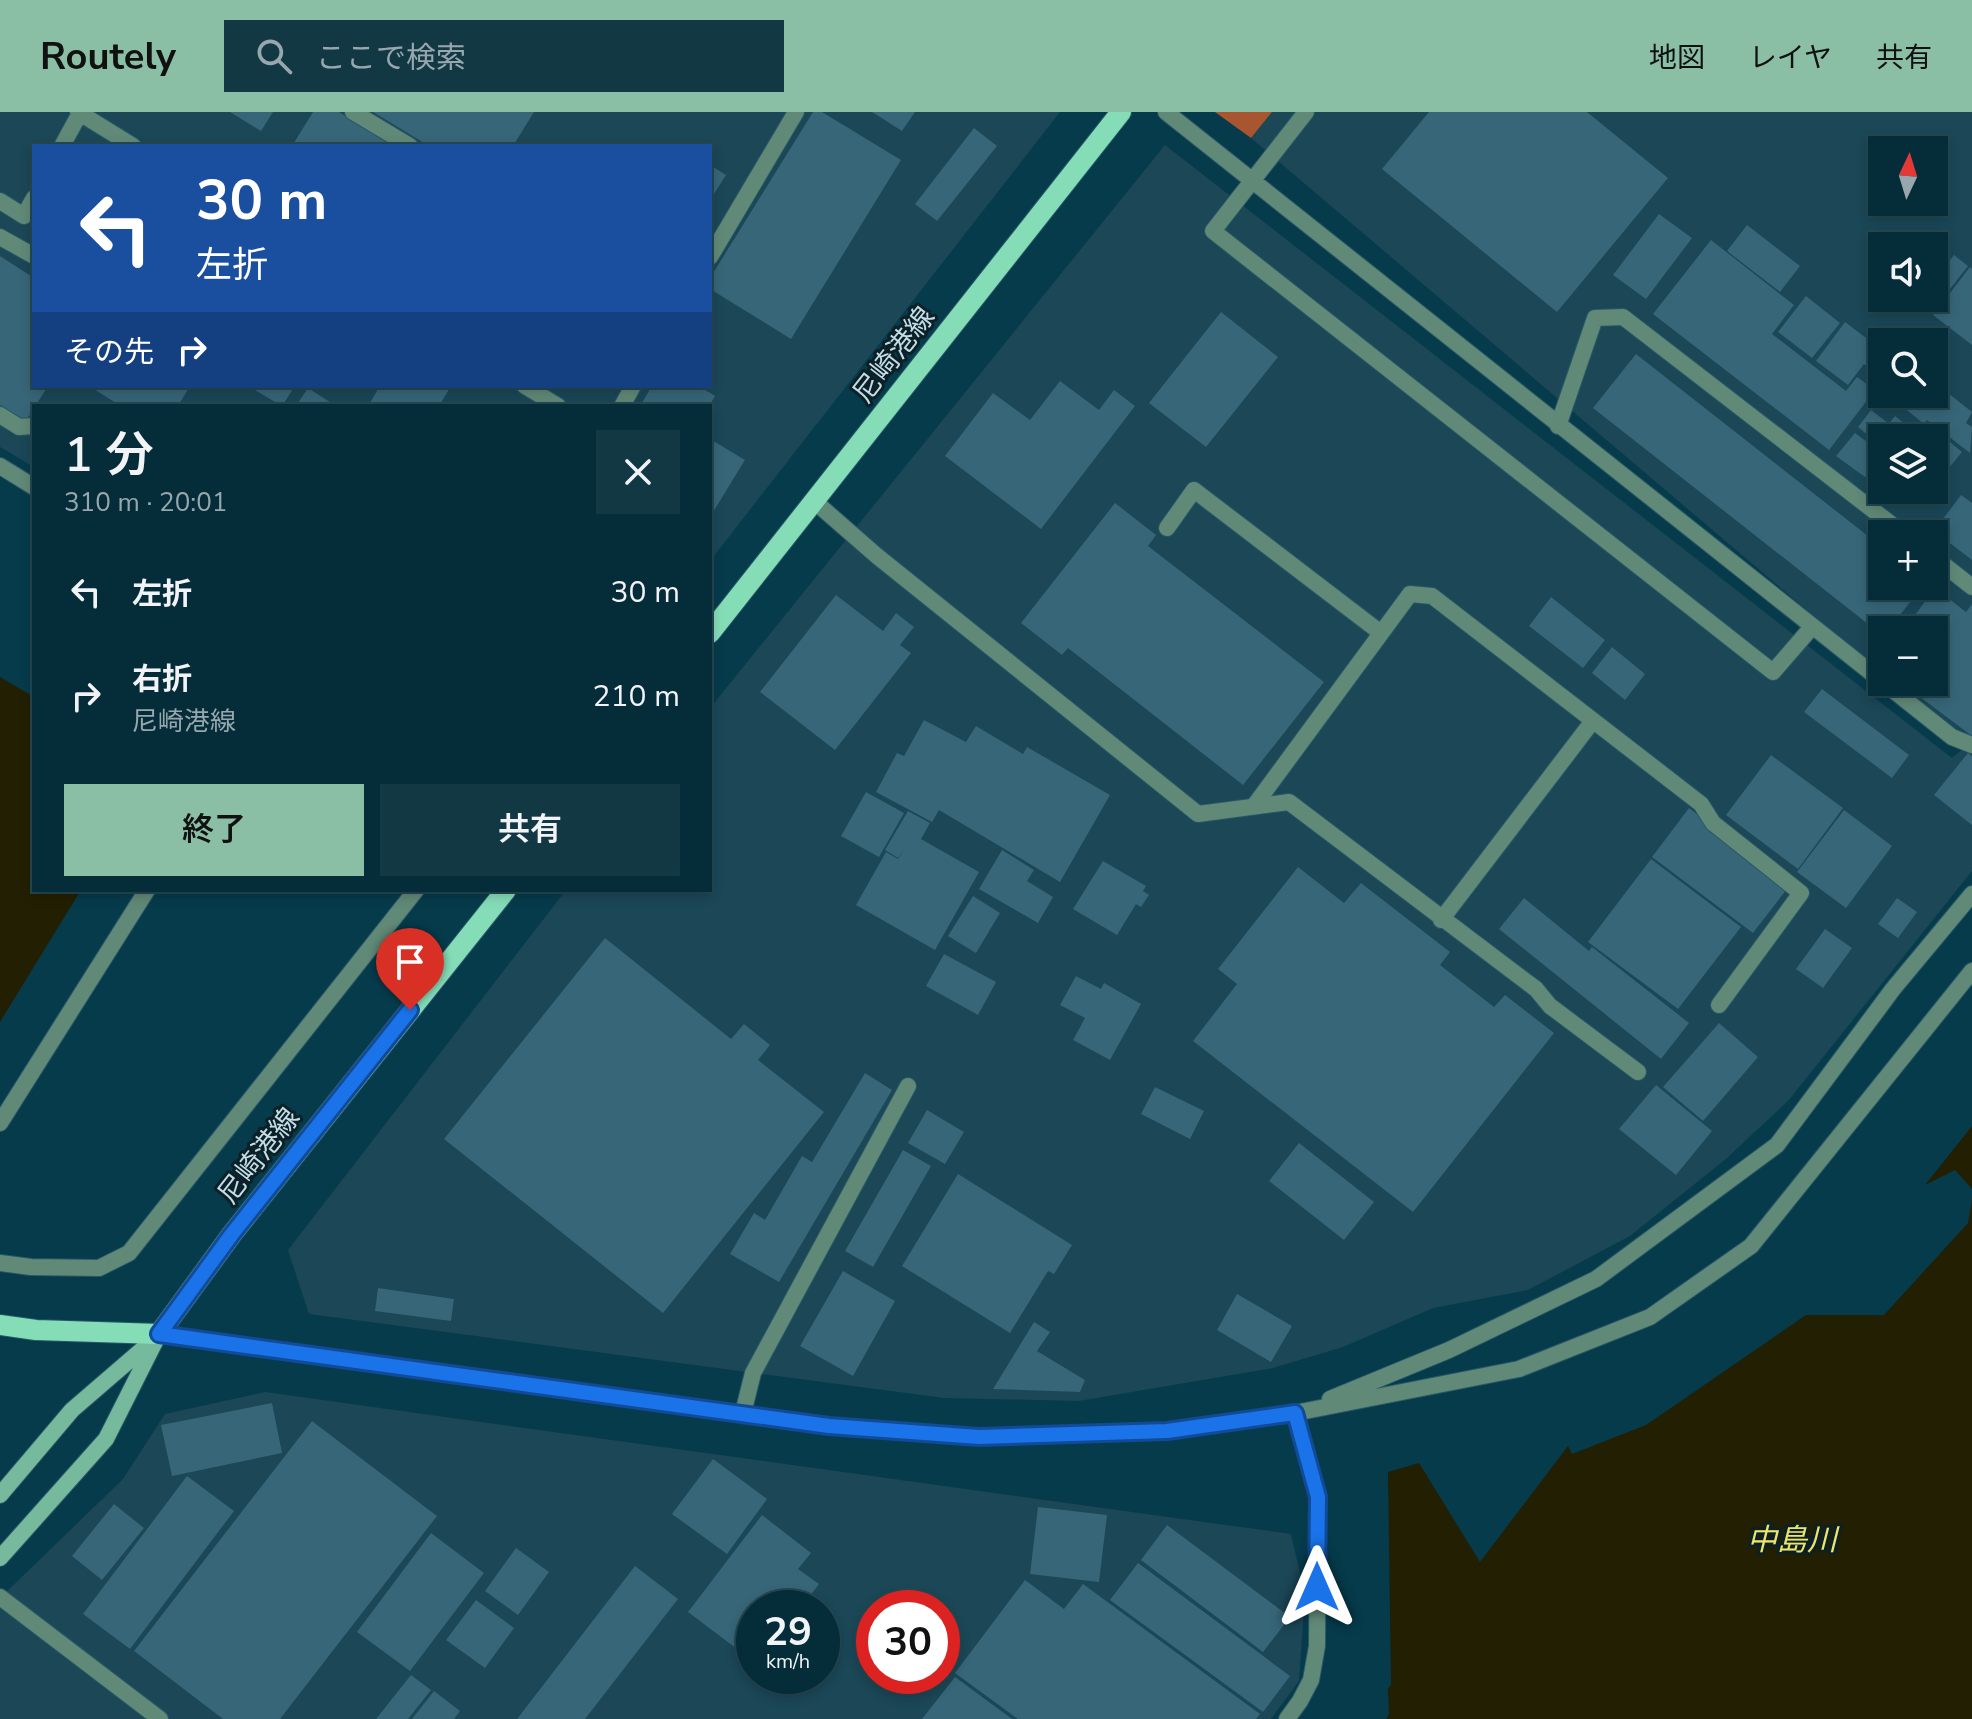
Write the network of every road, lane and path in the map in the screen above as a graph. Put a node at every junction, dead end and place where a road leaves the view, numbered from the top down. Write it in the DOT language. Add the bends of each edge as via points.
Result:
graph roads {
  1 [pos="353,112"];
  2 [pos="796,112"];
  3 [pos="1121,112"];
  4 [pos="1166,112"];
  5 [pos="1306,112"];
  6 [pos="79,113"];
  7 [pos="63,144"];
  8 [pos="130,144"];
  9 [pos="407,144"];
  10 [pos="1253,182"];
  11 [pos="0,201"];
  12 [pos="32,202"];
  13 [pos="0,237"];
  14 [pos="712,254"];
  15 [pos="32,255"];
  16 [pos="528,388"];
  17 [pos="555,404"];
  18 [pos="0,415"];
  19 [pos="32,426"];
  20 [pos="1558,426"];
  21 [pos="0,466"];
  22 [pos="32,486"];
  23 [pos="814,501"];
  24 [pos="1886,520"];
  25 [pos="1167,528"];
  26 [pos="1948,568"];
  27 [pos="1972,587"];
  28 [pos="1812,627"];
  29 [pos="712,630"];
  30 [pos="1381,633"];
  31 [pos="1592,722"];
  32 [pos="1972,745"];
  33 [pos="1254,806"];
  34 [pos="146,892"];
  35 [pos="414,892"];
  36 [pos="504,892"];
  37 [pos="1972,894"];
  38 [pos="1441,920"];
  39 [pos="1972,971"];
  40 [pos="1719,1005"];
  41 [pos="1638,1072"];
  42 [pos="908,1086"];
  43 [pos="0,1123"];
  44 [pos="0,1263"];
  45 [pos="0,1325"];
  46 [pos="159,1334"];
  47 [pos="743,1413"];
  48 [pos="1295,1413"];
  49 [pos="0,1495"];
  50 [pos="0,1558"];
  51 [pos="0,1597"];
  52 [pos="160,1719"];
  53 [pos="1287,1719"];
  1 -- 9 [label="street"];
  2 -- 14 [label="street"];
  3 -- 23 [label="main road, 尼崎港線"];
  4 -- 10 [label="street"];
  5 -- 10 [label="street"];
  6 -- 7 [label="street"];
  6 -- 8 [label="street"];
  10 -- 20 [label="street"];
  10 -- 28 [label="street" via="1213,231 1773,672"];
  11 -- 12 [label="street" via="24,216"];
  13 -- 15 [label="street"];
  16 -- 17 [label="street"];
  18 -- 19 [label="street" via="19,427"];
  20 -- 24 [label="street" via="1595,318 1623,317"];
  20 -- 28 [label="street"];
  21 -- 22 [label="street"];
  23 -- 29 [label="main road, 尼崎港線"];
  23 -- 33 [label="street" via="1198,814"];
  25 -- 30 [label="street" via="1194,490"];
  26 -- 27 [label="street"];
  28 -- 32 [label="street" via="1952,737"];
  30 -- 31 [label="street" via="1410,594 1432,596"];
  30 -- 33 [label="street"];
  31 -- 38 [label="street"];
  31 -- 40 [label="street" via="1701,804 1713,823 1801,893"];
  33 -- 38 [label="street" via="1289,802"];
  34 -- 43 [label="street"];
  35 -- 44 [label="street" via="129,1253 99,1268"];
  36 -- 46 [label="main road, 尼崎港線" via="232,1234"];
  37 -- 48 [label="street" via="1893,989 1777,1145 1596,1279 1449,1350"];
  38 -- 41 [label="street"];
  39 -- 48 [label="street" via="1751,1246 1650,1317 1519,1369"];
  42 -- 47 [label="street" via="753,1373"];
  45 -- 46 [label="main road"];
  46 -- 47 [label="street"];
  46 -- 49 [label="street" via="72,1410"];
  46 -- 50 [label="street" via="106,1439"];
  47 -- 48 [label="street" via="829,1426 979,1437 1167,1431"];
  48 -- 53 [label="street" via="1318,1497 1317,1646 1311,1680"];
  51 -- 52 [label="street"];
}
